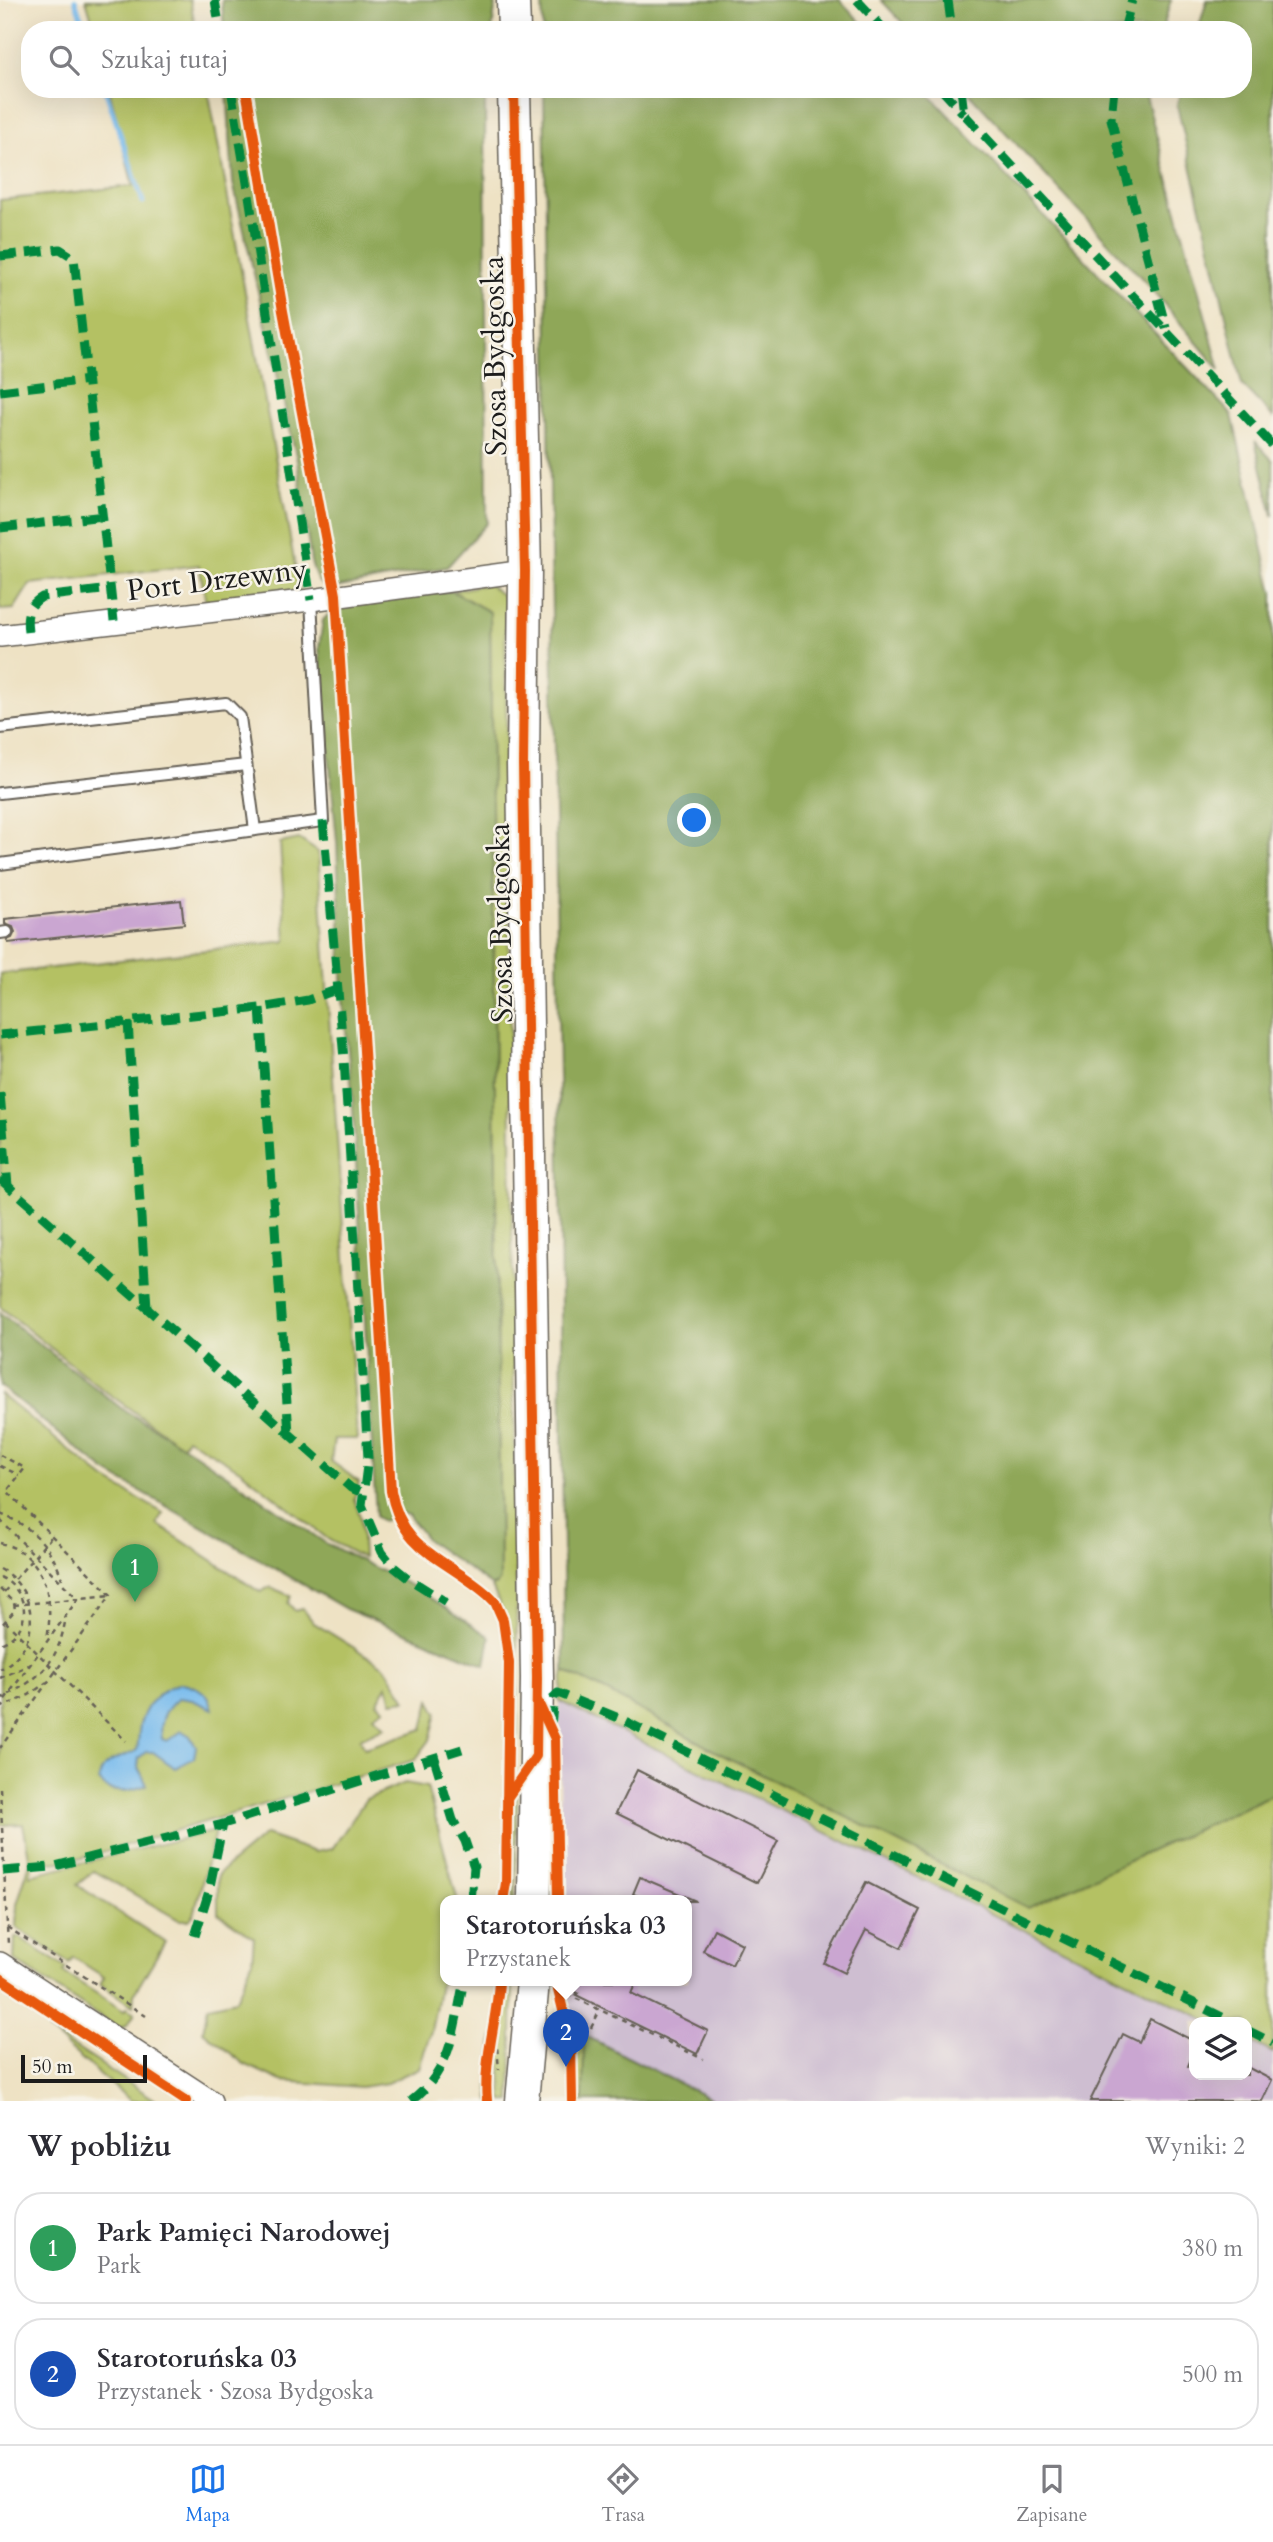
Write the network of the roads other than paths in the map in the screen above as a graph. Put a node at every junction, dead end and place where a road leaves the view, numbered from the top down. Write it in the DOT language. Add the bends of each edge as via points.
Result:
graph roads {
  1 [pos="513,0"];
  2 [pos="513,21"];
  3 [pos="514,98"];
  4 [pos="525,571"];
  5 [pos="311,600"];
  6 [pos="0,636"];
  7 [pos="0,728"];
  8 [pos="246,765"];
  9 [pos="0,793"];
  10 [pos="255,830"];
  11 [pos="0,864"];
  12 [pos="534,1895"];
  13 [pos="0,1963"];
  14 [pos="541,1990"];
  15 [pos="211,2101"];
  16 [pos="522,2101"];
  17 [pos="544,2101"];
  1 -- 2 [label="main road"];
  3 -- 4 [label="main road, Szosa Bydgoska"];
  4 -- 5 [label="street, Port Drzewny"];
  4 -- 12 [label="main road, Szosa Bydgoska" via="523,765 537,1678"];
  5 -- 6 [label="street, Port Drzewny"];
  5 -- 10 [label="lane" via="323,821"];
  7 -- 8 [label="lane" via="226,703 240,717"];
  8 -- 9 [label="lane"];
  8 -- 10 [label="lane"];
  10 -- 11 [label="lane"];
  13 -- 15 [label="street"];
  14 -- 16 [label="main road"];
  14 -- 17 [label="main road"];
}
